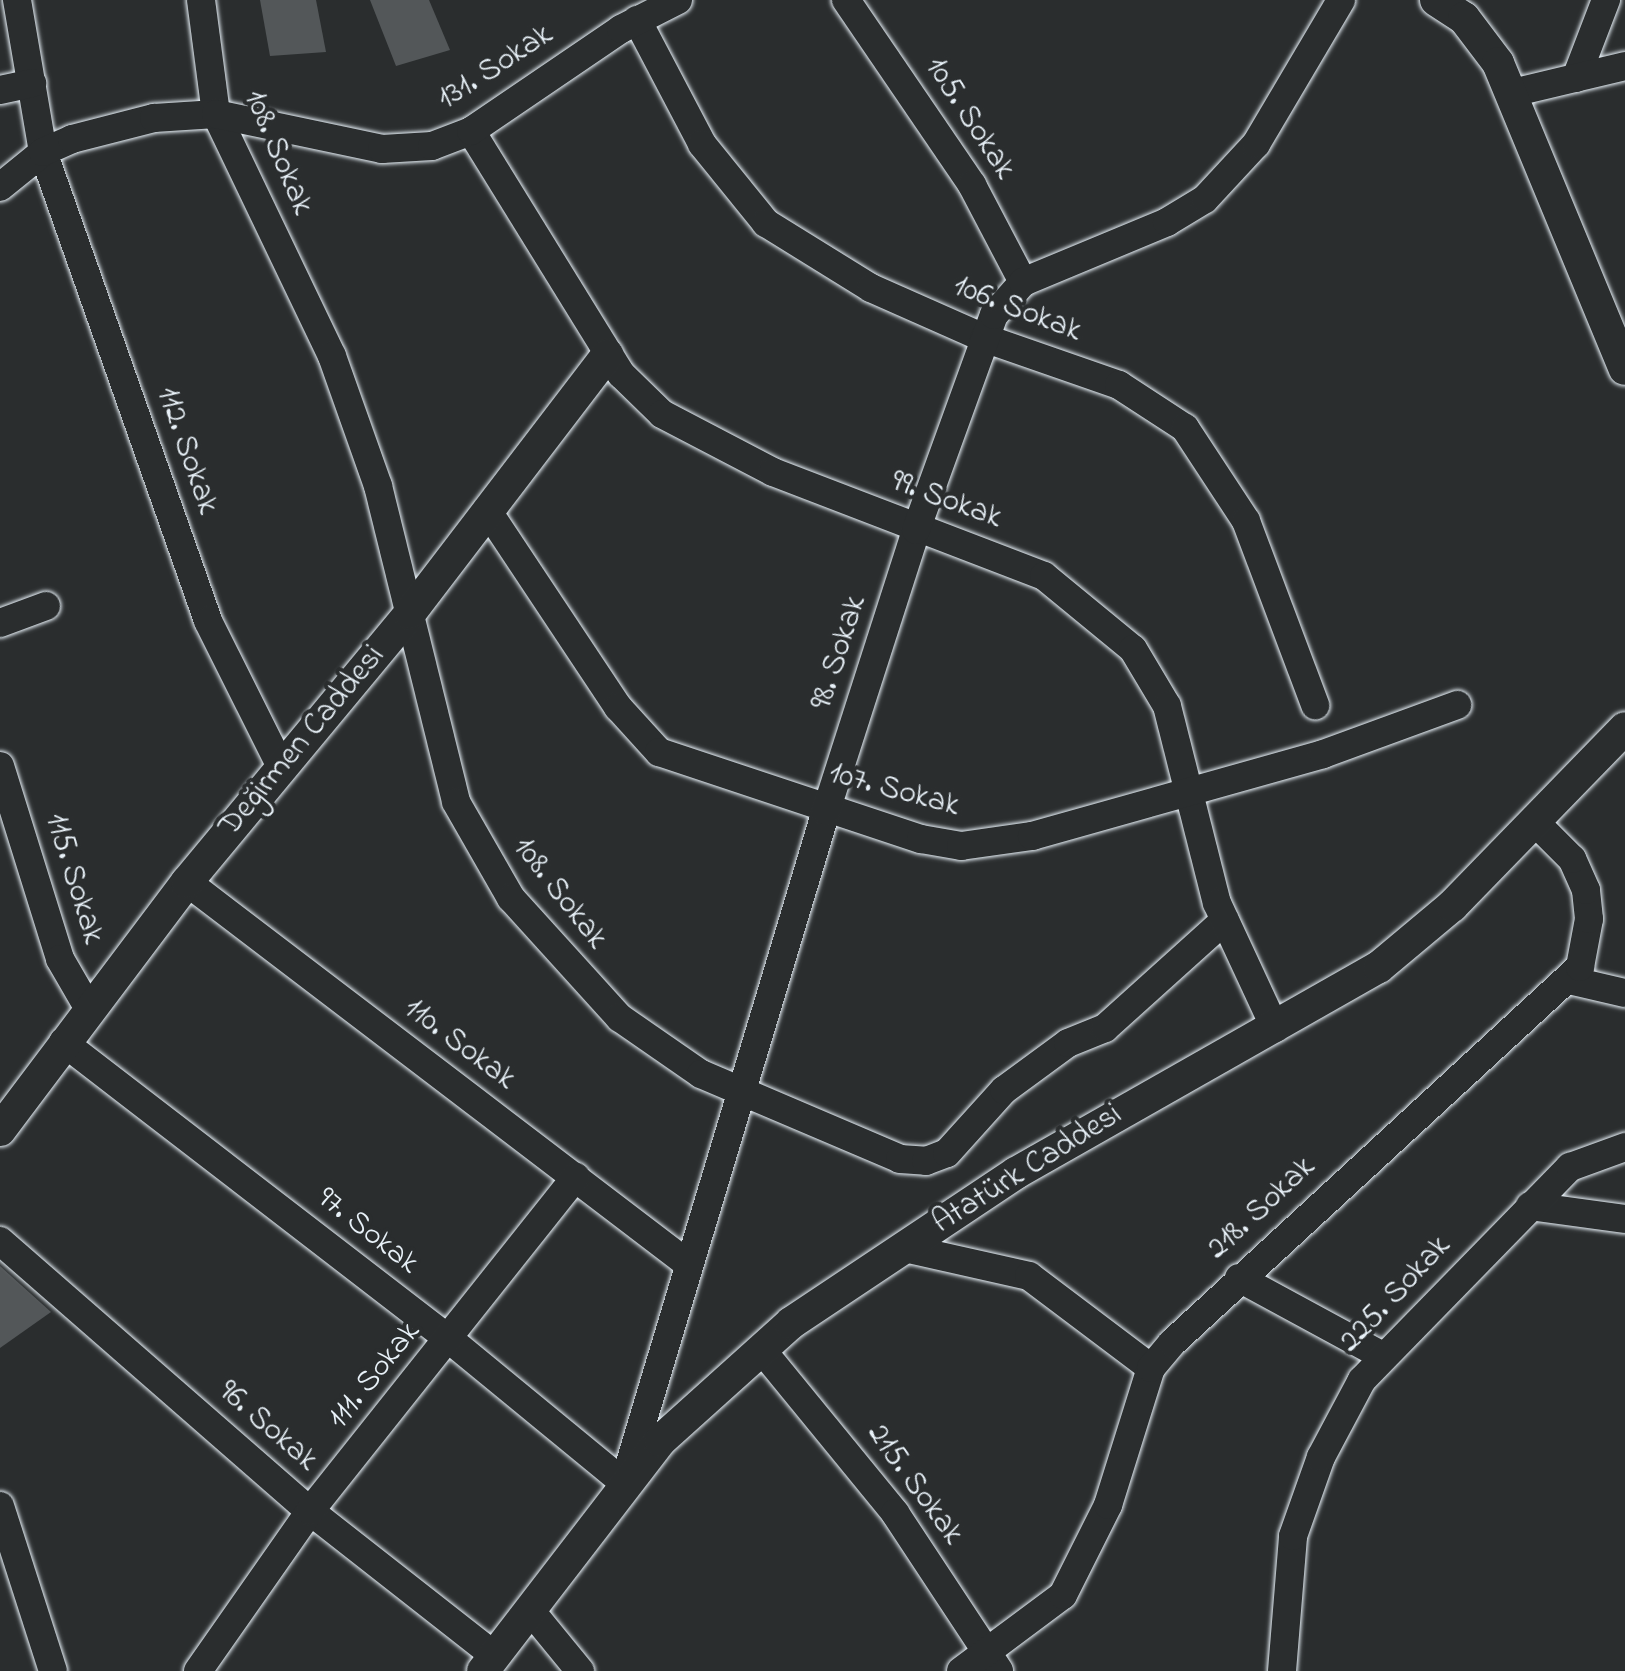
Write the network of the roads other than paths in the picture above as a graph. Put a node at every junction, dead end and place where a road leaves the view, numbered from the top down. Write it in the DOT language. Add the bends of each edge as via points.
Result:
graph roads {
  1 [pos="18,0"];
  2 [pos="201,0"];
  3 [pos="678,0"];
  4 [pos="846,0"];
  5 [pos="1341,0"];
  6 [pos="1436,0"];
  7 [pos="1606,0"];
  8 [pos="637,20"];
  9 [pos="1625,66"];
  10 [pos="1576,78"];
  11 [pos="32,84"];
  12 [pos="0,90"];
  13 [pos="1512,93"];
  14 [pos="216,114"];
  15 [pos="472,131"];
  16 [pos="44,152"];
  17 [pos="0,188"];
  18 [pos="1022,282"];
  19 [pos="984,338"];
  20 [pos="607,355"];
  21 [pos="1625,369"];
  22 [pos="487,510"];
  23 [pos="916,530"];
  24 [pos="46,606"];
  25 [pos="410,613"];
  26 [pos="0,623"];
  27 [pos="1315,705"];
  28 [pos="1457,705"];
  29 [pos="1625,728"];
  30 [pos="280,764"];
  31 [pos="0,766"];
  32 [pos="1184,791"];
  33 [pos="826,811"];
  34 [pos="1535,822"];
  35 [pos="186,882"];
  36 [pos="1225,920"];
  37 [pos="1569,980"];
  38 [pos="1625,993"];
  39 [pos="89,1009"];
  40 [pos="1275,1028"];
  41 [pos="63,1042"];
  42 [pos="740,1088"];
  43 [pos="0,1130"];
  44 [pos="1625,1147"];
  45 [pos="576,1177"];
  46 [pos="1530,1206"];
  47 [pos="1625,1218"];
  48 [pos="0,1241"];
  49 [pos="904,1248"];
  50 [pos="688,1264"];
  51 [pos="1239,1278"];
  52 [pos="450,1339"];
  53 [pos="761,1348"];
  54 [pos="1381,1356"];
  55 [pos="1151,1368"];
  56 [pos="624,1483"];
  57 [pos="0,1506"];
  58 [pos="310,1511"];
  59 [pos="530,1610"];
  60 [pos="994,1662"];
  61 [pos="489,1664"];
  62 [pos="53,1671"];
  63 [pos="198,1671"];
  64 [pos="580,1671"];
  65 [pos="961,1671"];
  66 [pos="1282,1671"];
  1 -- 11 [label="street, 112. Sokak"];
  2 -- 14 [label="street, 108. Sokak"];
  3 -- 8 [label="street, 131. Sokak"];
  4 -- 18 [label="street, 105. Sokak" via="972,185"];
  5 -- 18 [label="street" via="1256,144 1205,199 1167,222"];
  6 -- 13 [label="street" via="1484,40"];
  7 -- 10 [label="street"];
  8 -- 15 [label="street, 131. Sokak"];
  8 -- 19 [label="street, 106. Sokak" via="702,144 766,223 872,288"];
  9 -- 10 [label="street"];
  10 -- 13 [label="street"];
  11 -- 12 [label="street"];
  11 -- 16 [label="street, 112. Sokak"];
  13 -- 21 [label="street"];
  14 -- 15 [label="street, 131. Sokak" via="382,149 432,146"];
  14 -- 16 [label="street, 131. Sokak" via="108,128"];
  14 -- 25 [label="street, 108. Sokak" via="354,410"];
  15 -- 20 [label="street, 99. Sokak"];
  16 -- 17 [label="street, 131. Sokak"];
  16 -- 30 [label="street, 112. Sokak" via="208,621"];
  18 -- 19 [label="street, 98. Sokak" via="1002,302"];
  19 -- 23 [label="street, 98. Sokak"];
  19 -- 27 [label="street, 106. Sokak" via="1119,385 1186,428 1246,521"];
  20 -- 22 [label="street, Değirmen Caddesi"];
  20 -- 23 [label="street, 99. Sokak" via="641,396 698,438"];
  22 -- 25 [label="street, Değirmen Caddesi"];
  22 -- 33 [label="street, 107. Sokak" via="648,742 694,768"];
  23 -- 32 [label="street, 99. Sokak" via="1044,576 1103,618 1133,648 1166,706"];
  23 -- 33 [label="street, 98. Sokak"];
  24 -- 26 [label="street"];
  25 -- 30 [label="street, Değirmen Caddesi"];
  25 -- 42 [label="street, 108. Sokak" via="456,802 511,898 620,1018 701,1074"];
  28 -- 32 [label="street, 107. Sokak" via="1323,754"];
  29 -- 34 [label="street, Atatürk Caddesi"];
  30 -- 35 [label="street, Değirmen Caddesi"];
  31 -- 39 [label="street, 115. Sokak" via="60,958"];
  32 -- 33 [label="street, 107. Sokak" via="1032,836 961,846"];
  32 -- 36 [label="street, 99. Sokak"];
  33 -- 42 [label="street, 98. Sokak"];
  34 -- 37 [label="street, 218. Sokak" via="1572,859 1586,890 1584,952"];
  34 -- 40 [label="street, Atatürk Caddesi" via="1409,944"];
  35 -- 39 [label="street, Değirmen Caddesi"];
  35 -- 45 [label="street, 110. Sokak"];
  36 -- 40 [label="street, 99. Sokak"];
  36 -- 42 [label="street, 108. Sokak" via="1104,1028 1068,1043 1004,1090 947,1152 926,1161 900,1158"];
  37 -- 38 [label="street"];
  37 -- 51 [label="street, 218. Sokak"];
  39 -- 41 [label="street, Değirmen Caddesi"];
  40 -- 49 [label="street, Atatürk Caddesi" via="1016,1173"];
  41 -- 43 [label="street, Değirmen Caddesi"];
  41 -- 52 [label="street, 97. Sokak"];
  42 -- 50 [label="street, 98. Sokak"];
  44 -- 46 [label="street, 225. Sokak" via="1570,1167"];
  45 -- 50 [label="street, 110. Sokak"];
  45 -- 52 [label="street, 111. Sokak"];
  46 -- 47 [label="street"];
  46 -- 54 [label="street, 225. Sokak"];
  48 -- 58 [label="street, 96. Sokak"];
  49 -- 53 [label="street, Atatürk Caddesi"];
  49 -- 55 [label="street" via="1029,1276"];
  50 -- 56 [label="street, 98. Sokak"];
  51 -- 54 [label="street"];
  51 -- 55 [label="street, 218. Sokak"];
  52 -- 56 [label="street, 97. Sokak"];
  52 -- 58 [label="street, 111. Sokak"];
  53 -- 56 [label="street, Atatürk Caddesi"];
  53 -- 60 [label="street, 215. Sokak" via="868,1476"];
  54 -- 66 [label="street, 225. Sokak" via="1345,1410 1303,1504 1288,1574"];
  55 -- 60 [label="street, 218. Sokak" via="1108,1505 1073,1578 1055,1606"];
  56 -- 59 [label="street, Atatürk Caddesi"];
  57 -- 62 [label="street"];
  58 -- 61 [label="street, 96. Sokak"];
  58 -- 63 [label="street, 111. Sokak"];
  59 -- 61 [label="street, Atatürk Caddesi"];
  59 -- 64 [label="street"];
  60 -- 65 [label="street, 218. Sokak"];
}
